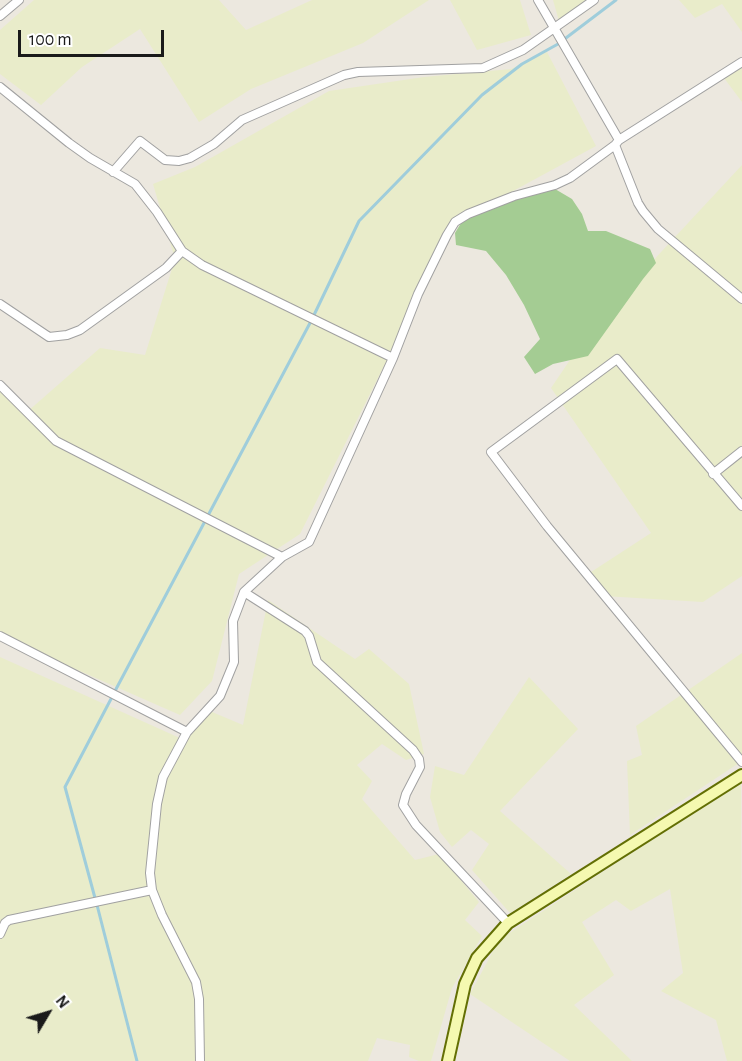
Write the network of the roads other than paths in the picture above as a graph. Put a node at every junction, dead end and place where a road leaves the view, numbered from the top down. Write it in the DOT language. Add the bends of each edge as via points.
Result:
graph roads {
  1 [pos="19,0"];
  2 [pos="538,0"];
  3 [pos="594,0"];
  4 [pos="0,16"];
  5 [pos="557,31"];
  6 [pos="742,62"];
  7 [pos="0,87"];
  8 [pos="617,143"];
  9 [pos="113,172"];
  10 [pos="182,251"];
  11 [pos="742,299"];
  12 [pos="1,309"];
  13 [pos="393,358"];
  14 [pos="0,385"];
  15 [pos="742,451"];
  16 [pos="713,474"];
  17 [pos="742,506"];
  18 [pos="282,557"];
  19 [pos="244,591"];
  20 [pos="0,636"];
  21 [pos="187,732"];
  22 [pos="742,762"];
  23 [pos="742,775"];
  24 [pos="152,890"];
  25 [pos="3,922"];
  26 [pos="508,923"];
  27 [pos="0,934"];
  28 [pos="200,1061"];
  29 [pos="448,1061"];
  1 -- 4 [label="street"];
  2 -- 5 [label="street"];
  3 -- 5 [label="street"];
  5 -- 8 [label="street"];
  5 -- 9 [label="street" via="483,68 344,75 242,120 203,152 178,161 165,160 140,141"];
  6 -- 8 [label="street"];
  7 -- 9 [label="street" via="69,144"];
  8 -- 11 [label="street" via="643,211 658,229"];
  8 -- 13 [label="street" via="570,178 514,196 455,222 418,294"];
  9 -- 10 [label="street" via="135,184"];
  10 -- 12 [label="street" via="166,268 80,330 67,335 49,337"];
  10 -- 13 [label="street" via="202,265"];
  13 -- 18 [label="street" via="309,542"];
  14 -- 18 [label="street" via="56,441"];
  15 -- 16 [label="street"];
  16 -- 17 [label="street"];
  16 -- 22 [label="street" via="617,359 491,452 547,526"];
  18 -- 19 [label="street"];
  19 -- 21 [label="street" via="232,621 234,662 220,696"];
  19 -- 26 [label="street" via="305,631 317,662 413,750 420,767 403,805"];
  20 -- 21 [label="street"];
  21 -- 24 [label="street" via="163,777 157,804"];
  23 -- 26 [label="main road"];
  24 -- 25 [label="street"];
  24 -- 28 [label="street" via="196,982"];
  25 -- 27 [label="street"];
  26 -- 29 [label="main road" via="477,958 465,984"];
}
